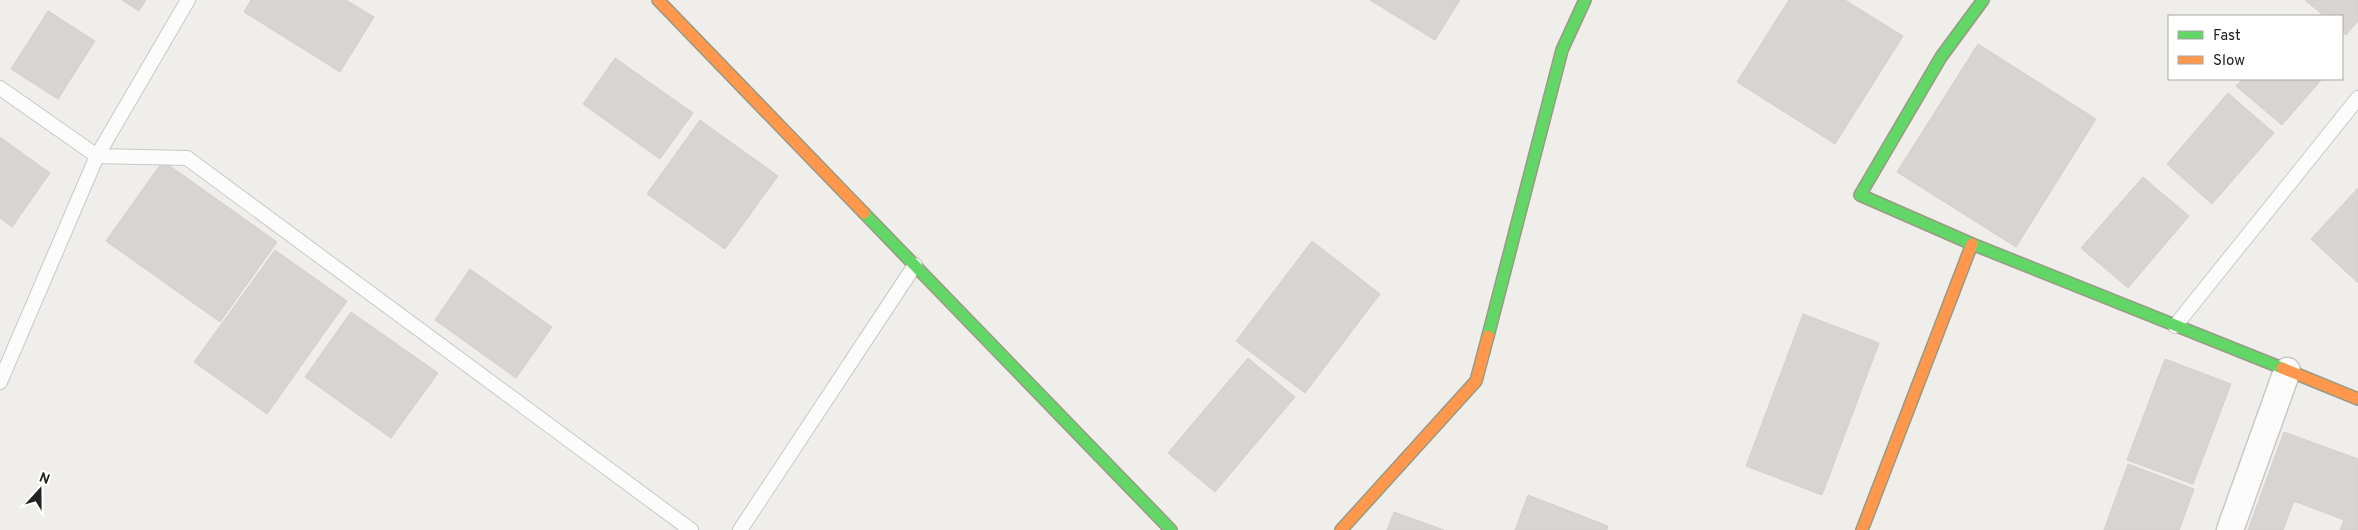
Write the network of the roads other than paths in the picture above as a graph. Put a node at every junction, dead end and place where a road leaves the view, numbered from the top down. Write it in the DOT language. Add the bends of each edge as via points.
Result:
graph roads {
  1 [pos="188,0"];
  2 [pos="658,0"];
  3 [pos="1585,0"];
  4 [pos="1983,0"];
  5 [pos="0,88"];
  6 [pos="2358,98"];
  7 [pos="97,156"];
  8 [pos="1972,244"];
  9 [pos="914,265"];
  10 [pos="2175,326"];
  11 [pos="2287,371"];
  12 [pos="0,382"];
  13 [pos="2358,399"];
  14 [pos="691,530"];
  15 [pos="740,530"];
  16 [pos="1171,530"];
  17 [pos="1341,530"];
  18 [pos="1862,530"];
  19 [pos="2230,530"];
  1 -- 7 [label="lane"];
  2 -- 9 [label="street"];
  3 -- 17 [label="street" via="1562,50 1476,382"];
  4 -- 8 [label="street" via="1941,57 1860,195"];
  5 -- 7 [label="lane"];
  6 -- 10 [label="lane"];
  7 -- 12 [label="lane"];
  7 -- 14 [label="lane" via="187,158"];
  8 -- 10 [label="street"];
  8 -- 18 [label="street"];
  9 -- 15 [label="lane"];
  9 -- 16 [label="street"];
  10 -- 11 [label="street"];
  11 -- 13 [label="street"];
  11 -- 19 [label="street"];
}
